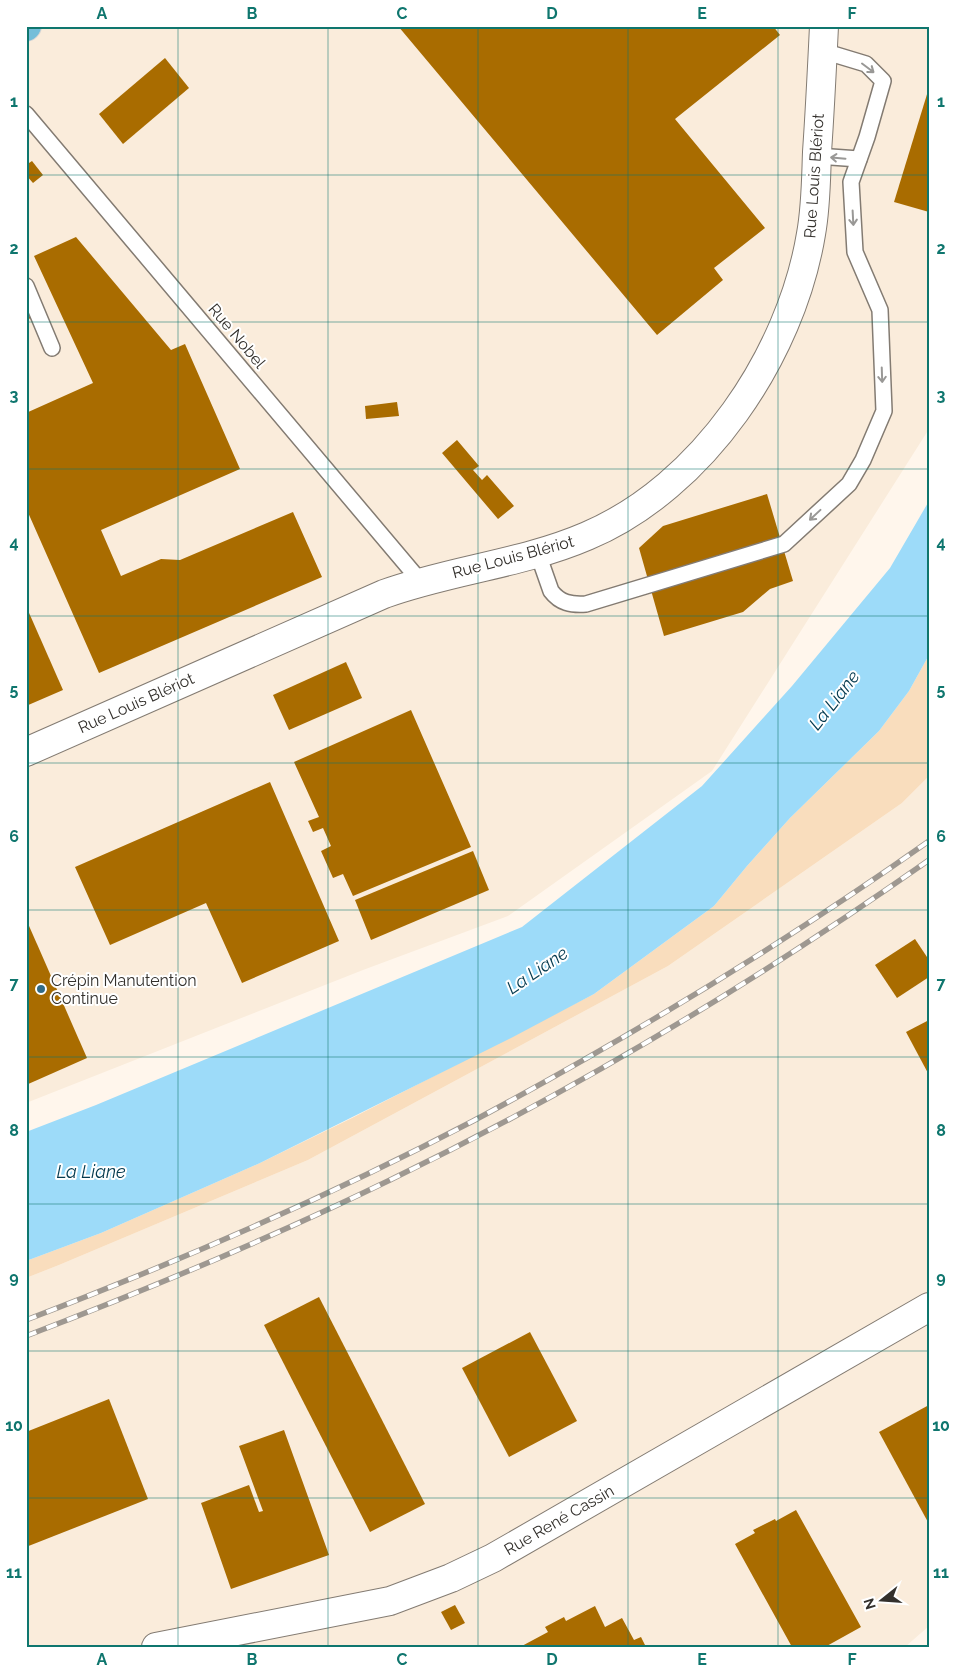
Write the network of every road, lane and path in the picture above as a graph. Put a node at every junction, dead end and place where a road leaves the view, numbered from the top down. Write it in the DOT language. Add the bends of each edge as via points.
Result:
graph roads {
  1 [pos="824,39"];
  2 [pos="26,114"];
  3 [pos="817,156"];
  4 [pos="859,159"];
  5 [pos="26,286"];
  6 [pos="52,348"];
  7 [pos="538,554"];
  8 [pos="422,582"];
  9 [pos="26,752"];
  10 [pos="929,1307"];
  11 [pos="156,1647"];
  1 -- 3 [label="street, Rue Louis Blériot"];
  1 -- 4 [label="lane, one-way" via="866,64 884,81"];
  2 -- 8 [label="lane, Rue Nobel"];
  4 -- 3 [label="lane, one-way"];
  3 -- 7 [label="street, Rue Louis Blériot" via="814,216 797,290 771,354 736,411 700,455 654,496 588,536"];
  4 -- 7 [label="lane, one-way" via="852,182 855,252 880,310 884,411 849,484 784,544 586,604 565,603 554,596"];
  5 -- 6 [label="lane"];
  7 -- 8 [label="street, Rue Louis Blériot"];
  8 -- 9 [label="street, Rue Louis Blériot" via="364,602"];
  10 -- 11 [label="street, Rue René Cassin" via="470,1570 390,1601"];
}
